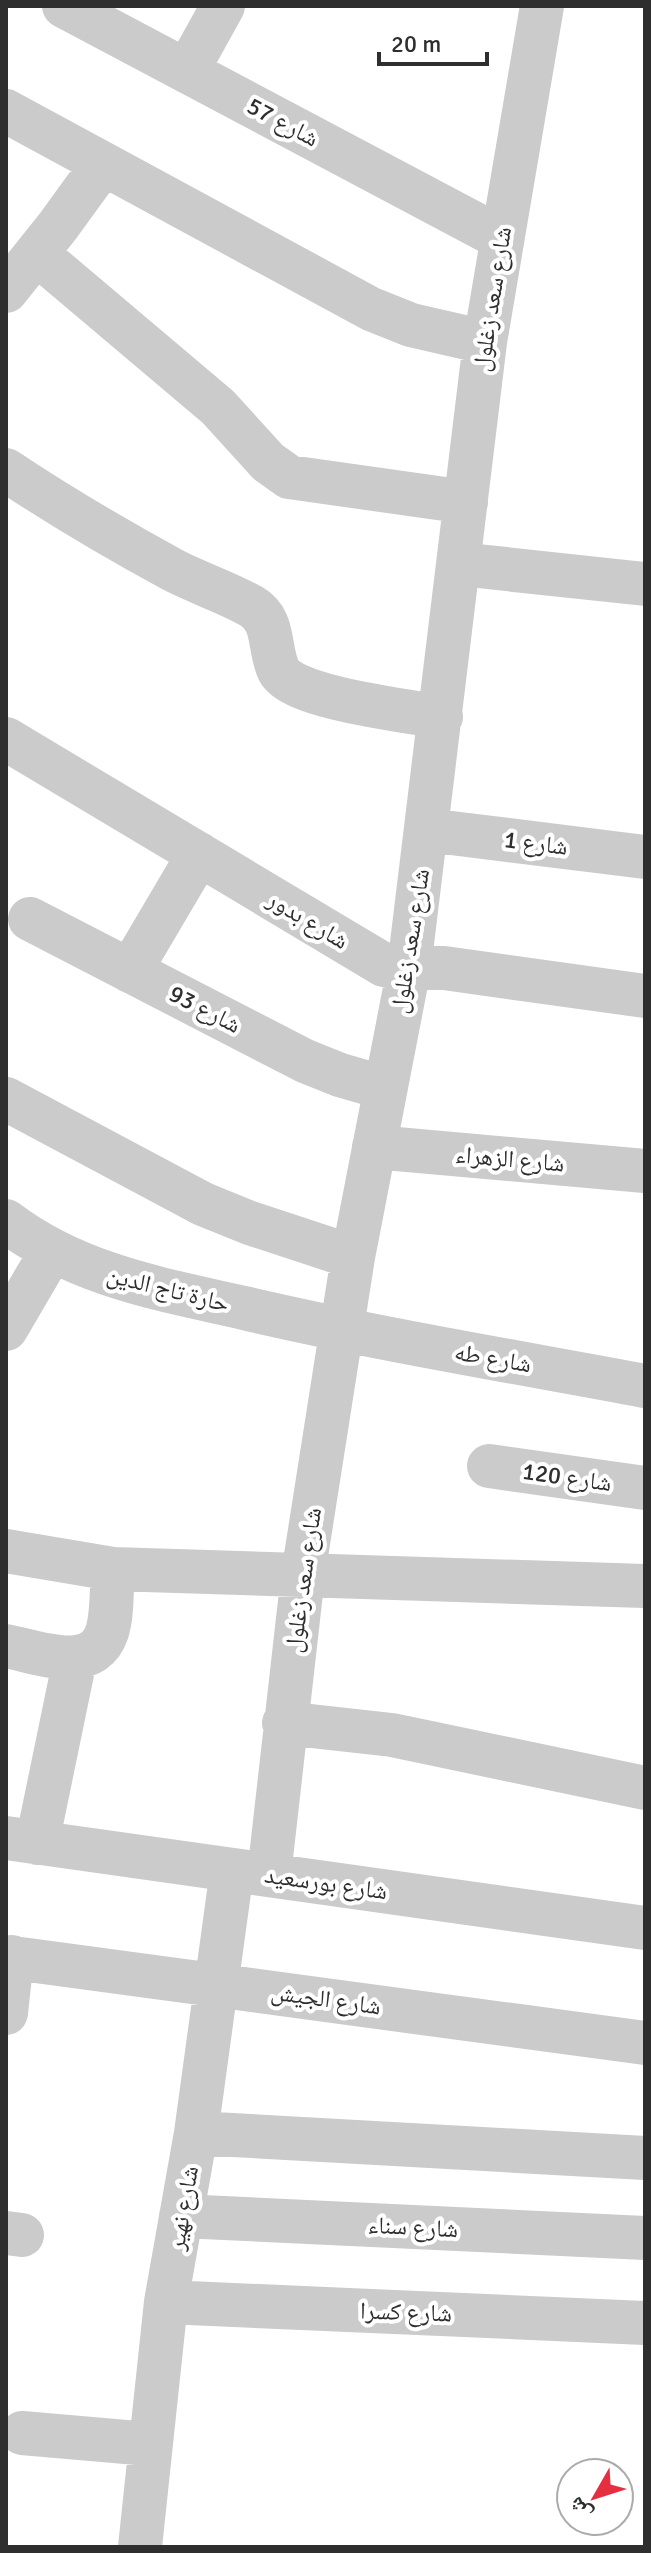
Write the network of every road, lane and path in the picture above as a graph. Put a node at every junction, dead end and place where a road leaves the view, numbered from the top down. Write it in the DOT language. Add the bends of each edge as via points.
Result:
graph roads {
  1 [pos="64,6"];
  2 [pos="223,6"];
  3 [pos="542,6"];
  4 [pos="187,71"];
  5 [pos="6,111"];
  6 [pos="103,164"];
  7 [pos="501,238"];
  8 [pos="37,254"];
  9 [pos="6,291"];
  10 [pos="485,342"];
  11 [pos="6,470"];
  12 [pos="466,502"];
  13 [pos="459,564"];
  14 [pos="645,584"];
  15 [pos="441,717"];
  16 [pos="6,739"];
  17 [pos="427,830"];
  18 [pos="199,854"];
  19 [pos="645,857"];
  20 [pos="30,919"];
  21 [pos="409,968"];
  22 [pos="130,971"];
  23 [pos="645,996"];
  24 [pos="385,1088"];
  25 [pos="6,1099"];
  26 [pos="374,1147"];
  27 [pos="645,1171"];
  28 [pos="6,1221"];
  29 [pos="51,1252"];
  30 [pos="353,1257"];
  31 [pos="6,1329"];
  32 [pos="341,1331"];
  33 [pos="645,1386"];
  34 [pos="489,1466"];
  35 [pos="645,1488"];
  36 [pos="6,1551"];
  37 [pos="113,1569"];
  38 [pos="303,1575"];
  39 [pos="645,1586"];
  40 [pos="6,1646"];
  41 [pos="75,1659"];
  42 [pos="284,1723"];
  43 [pos="645,1788"];
  44 [pos="21,1840"];
  45 [pos="251,1873"];
  46 [pos="645,1928"];
  47 [pos="9,1957"];
  48 [pos="217,1984"];
  49 [pos="6,2013"];
  50 [pos="645,2043"];
  51 [pos="196,2133"];
  52 [pos="645,2158"];
  53 [pos="181,2216"];
  54 [pos="645,2238"];
  55 [pos="166,2302"];
  56 [pos="645,2323"];
  57 [pos="22,2433"];
  58 [pos="149,2444"];
  59 [pos="140,2547"];
  1 -- 4 [label="street, شارع 57"];
  2 -- 4 [label="street"];
  3 -- 7 [label="street, شارع سعد زغلول"];
  4 -- 7 [label="street, شارع 57"];
  5 -- 6 [label="street"];
  6 -- 8 [label="street"];
  6 -- 10 [label="street" via="371,309 411,325"];
  7 -- 10 [label="street, شارع سعد زغلول"];
  8 -- 9 [label="street"];
  8 -- 12 [label="street" via="218,407 268,462 289,477"];
  10 -- 12 [label="street, شارع سعد زغلول"];
  11 -- 15 [label="street" via="176,571 258,611 286,679 327,696"];
  12 -- 13 [label="street, شارع سعد زغلول"];
  13 -- 14 [label="street"];
  13 -- 15 [label="street, شارع سعد زغلول"];
  15 -- 17 [label="street, شارع سعد زغلول"];
  16 -- 18 [label="street, شارع بدور"];
  17 -- 19 [label="street, شارع 1"];
  17 -- 21 [label="street, شارع سعد زغلول"];
  18 -- 21 [label="street, شارع بدور" via="372,959"];
  18 -- 22 [label="street"];
  20 -- 22 [label="street, شارع 93"];
  21 -- 23 [label="street, شارع بدور" via="444,968"];
  21 -- 24 [label="street, شارع سعد زغلول"];
  22 -- 24 [label="street, شارع 93" via="305,1061"];
  24 -- 26 [label="street, شارع سعد زغلول"];
  25 -- 30 [label="street" via="203,1204"];
  26 -- 27 [label="street, شارع الزهراء"];
  26 -- 30 [label="street, شارع سعد زغلول"];
  28 -- 29 [label="street, حارة تاج الدين"];
  29 -- 31 [label="street"];
  29 -- 32 [label="street, حارة تاج الدين" via="131,1282"];
  30 -- 32 [label="street, شارع سعد زغلول"];
  32 -- 33 [label="street, شارع طه"];
  32 -- 38 [label="street, شارع سعد زغلول"];
  34 -- 35 [label="street, شارع 120"];
  36 -- 37 [label="street"];
  37 -- 38 [label="street"];
  37 -- 41 [label="street" via="102,1644 92,1655"];
  38 -- 39 [label="street"];
  38 -- 42 [label="street, شارع سعد زغلول"];
  40 -- 41 [label="street"];
  41 -- 44 [label="street"];
  42 -- 43 [label="street" via="421,1740"];
  42 -- 45 [label="street, شارع سعد زغلول"];
  44 -- 45 [label="street, شارع بورسعيد"];
  45 -- 46 [label="street, شارع بورسعيد"];
  45 -- 48 [label="street, شارع نهير"];
  47 -- 48 [label="street, شارع الجيش"];
  47 -- 49 [label="street"];
  48 -- 50 [label="street, شارع الجيش"];
  48 -- 51 [label="street, شارع نهير"];
  51 -- 52 [label="street"];
  51 -- 53 [label="street, شارع نهير"];
  53 -- 54 [label="street, شارع سناء"];
  53 -- 55 [label="street, شارع نهير"];
  55 -- 56 [label="street, شارع كسرا"];
  55 -- 58 [label="street, شارع نهير"];
  57 -- 58 [label="street"];
  58 -- 59 [label="street, شارع نهير"];
}
